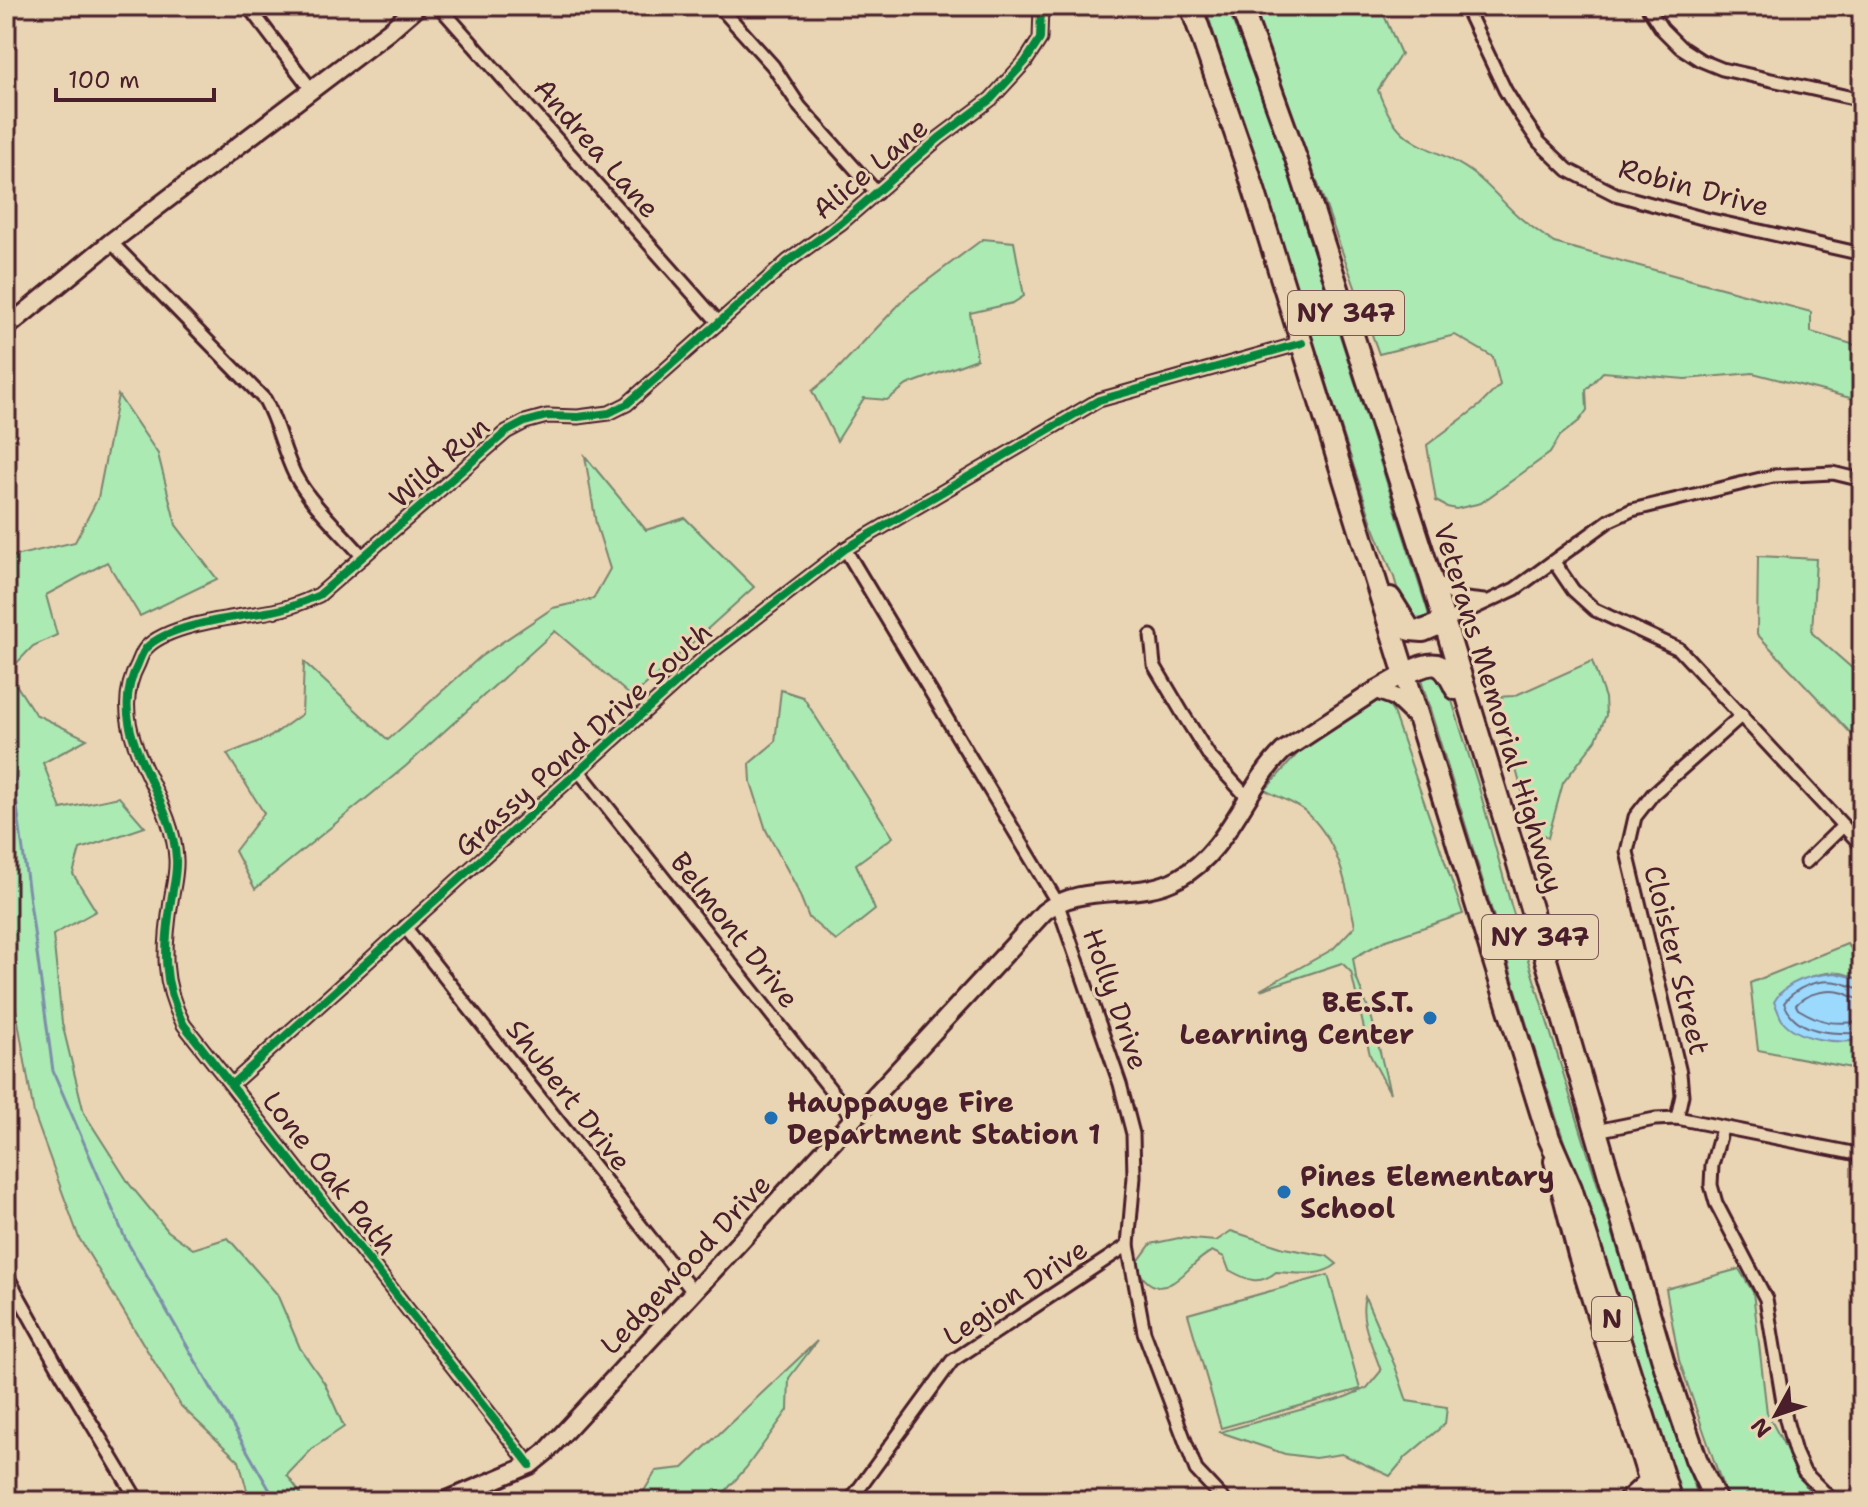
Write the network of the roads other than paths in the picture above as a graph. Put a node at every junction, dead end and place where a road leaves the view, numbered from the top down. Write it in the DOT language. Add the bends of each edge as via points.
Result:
graph roads {
  1 [pos="248,6"];
  2 [pos="418,6"];
  3 [pos="439,6"];
  4 [pos="719,6"];
  5 [pos="1041,6"];
  6 [pos="1191,6"];
  7 [pos="1241,6"];
  8 [pos="1465,6"];
  9 [pos="1647,6"];
  10 [pos="311,89"];
  11 [pos="1862,100"];
  12 [pos="877,193"];
  13 [pos="111,242"];
  14 [pos="1862,254"];
  15 [pos="719,323"];
  16 [pos="6,328"];
  17 [pos="1302,343"];
  18 [pos="1862,480"];
  19 [pos="845,549"];
  20 [pos="363,557"];
  21 [pos="1554,562"];
  22 [pos="1372,567"];
  23 [pos="1431,578"];
  24 [pos="1488,601"];
  25 [pos="276,611"];
  26 [pos="1444,622"];
  27 [pos="1151,636"];
  28 [pos="1404,674"];
  29 [pos="1376,690"];
  30 [pos="1742,715"];
  31 [pos="1419,720"];
  32 [pos="1483,744"];
  33 [pos="579,771"];
  34 [pos="1248,798"];
  35 [pos="1843,826"];
  36 [pos="1862,846"];
  37 [pos="1806,862"];
  38 [pos="1057,902"];
  39 [pos="405,927"];
  40 [pos="232,1084"];
  41 [pos="853,1118"];
  42 [pos="1677,1118"];
  43 [pos="1722,1129"];
  44 [pos="1596,1131"];
  45 [pos="1549,1138"];
  46 [pos="1862,1155"];
  47 [pos="1128,1245"];
  48 [pos="6,1274"];
  49 [pos="9,1289"];
  50 [pos="694,1293"];
  51 [pos="530,1465"];
  52 [pos="1648,1477"];
  53 [pos="138,1501"];
  54 [pos="445,1501"];
  55 [pos="850,1501"];
  56 [pos="1225,1501"];
  57 [pos="1622,1501"];
  58 [pos="1655,1501"];
  59 [pos="1671,1501"];
  60 [pos="1714,1501"];
  61 [pos="1833,1501"];
  1 -- 10 [label="street"];
  2 -- 10 [label="street"];
  3 -- 15 [label="street, Andrea Lane"];
  4 -- 12 [label="street"];
  5 -- 12 [label="street, Alice Lane" via="1040,39 1025,62 991,99"];
  6 -- 17 [label="highway, NY 347"];
  7 -- 23 [label="highway, Veterans Memorial Highway / NY 347" via="1297,161"];
  8 -- 14 [label="street, Robin Drive" via="1512,102 1539,142 1568,170 1615,194"];
  9 -- 11 [label="street" via="1662,29 1700,60"];
  10 -- 13 [label="street"];
  12 -- 15 [label="street, Alice Lane"];
  13 -- 16 [label="street"];
  13 -- 20 [label="street" via="265,400 295,475"];
  15 -- 20 [label="street, Wild Run" via="627,404 609,413 547,416 506,432"];
  17 -- 19 [label="street, Grassy Pond Drive South" via="1099,400"];
  17 -- 22 [label="highway, NY 347"];
  18 -- 21 [label="street" via="1833,473 1773,476 1652,505 1610,520"];
  19 -- 33 [label="street, Grassy Pond Drive South" via="706,656"];
  19 -- 38 [label="street, Holly Drive"];
  20 -- 25 [label="street, Wild Run" via="319,595"];
  21 -- 24 [label="street"];
  21 -- 30 [label="street" via="1595,610 1679,649"];
  22 -- 26 [label="highway" via="1410,630"];
  22 -- 28 [label="highway, NY 347"];
  23 -- 24 [label="street" via="1457,598"];
  23 -- 26 [label="highway, Veterans Memorial Highway / NY 347"];
  24 -- 26 [label="street"];
  25 -- 40 [label="street, Lone Oak Path" via="180,629 146,647 127,697 127,721 173,834 177,861 166,947 172,1002"];
  26 -- 32 [label="highway, Veterans Memorial Highway / NY 347"];
  27 -- 34 [label="street" via="1154,665 1183,714 1210,757"];
  28 -- 29 [label="street, Ledgewood Drive"];
  28 -- 31 [label="highway, NY 347"];
  28 -- 32 [label="highway" via="1434,663 1446,669"];
  29 -- 31 [label="street" via="1391,694"];
  29 -- 34 [label="street, Ledgewood Drive" via="1283,751"];
  30 -- 35 [label="street"];
  30 -- 42 [label="street, Cloister Street" via="1653,794 1635,817 1627,852 1680,1073"];
  31 -- 45 [label="highway, NY 347"];
  32 -- 44 [label="highway, Veterans Memorial Highway / NY 347"];
  33 -- 39 [label="street, Grassy Pond Drive South"];
  33 -- 41 [label="street, Belmont Drive"];
  34 -- 38 [label="street, Ledgewood Drive" via="1215,847 1176,880"];
  35 -- 36 [label="street"];
  35 -- 37 [label="street"];
  38 -- 41 [label="street, Ledgewood Drive"];
  38 -- 47 [label="street, Holly Drive" via="1133,1134"];
  39 -- 40 [label="street, Grassy Pond Drive South"];
  39 -- 50 [label="street, Shubert Drive"];
  40 -- 51 [label="street, Lone Oak Path"];
  41 -- 50 [label="street, Ledgewood Drive"];
  42 -- 43 [label="street"];
  42 -- 44 [label="street"];
  43 -- 46 [label="street"];
  43 -- 61 [label="street" via="1712,1165 1716,1203 1766,1299 1795,1452 1804,1472"];
  44 -- 60 [label="highway, Veterans Memorial Highway / NY 347" via="1660,1353"];
  45 -- 52 [label="main road" via="1578,1255"];
  45 -- 59 [label="highway, N" via="1571,1188"];
  47 -- 55 [label="street, Legion Drive" via="952,1361"];
  47 -- 56 [label="street, Holly Drive" via="1144,1332 1196,1470"];
  48 -- 49 [label="street"];
  49 -- 53 [label="street"];
  50 -- 51 [label="street, Ledgewood Drive"];
  51 -- 54 [label="street, Ledgewood Drive"];
  52 -- 57 [label="street"];
  52 -- 58 [label="main road"];
}
